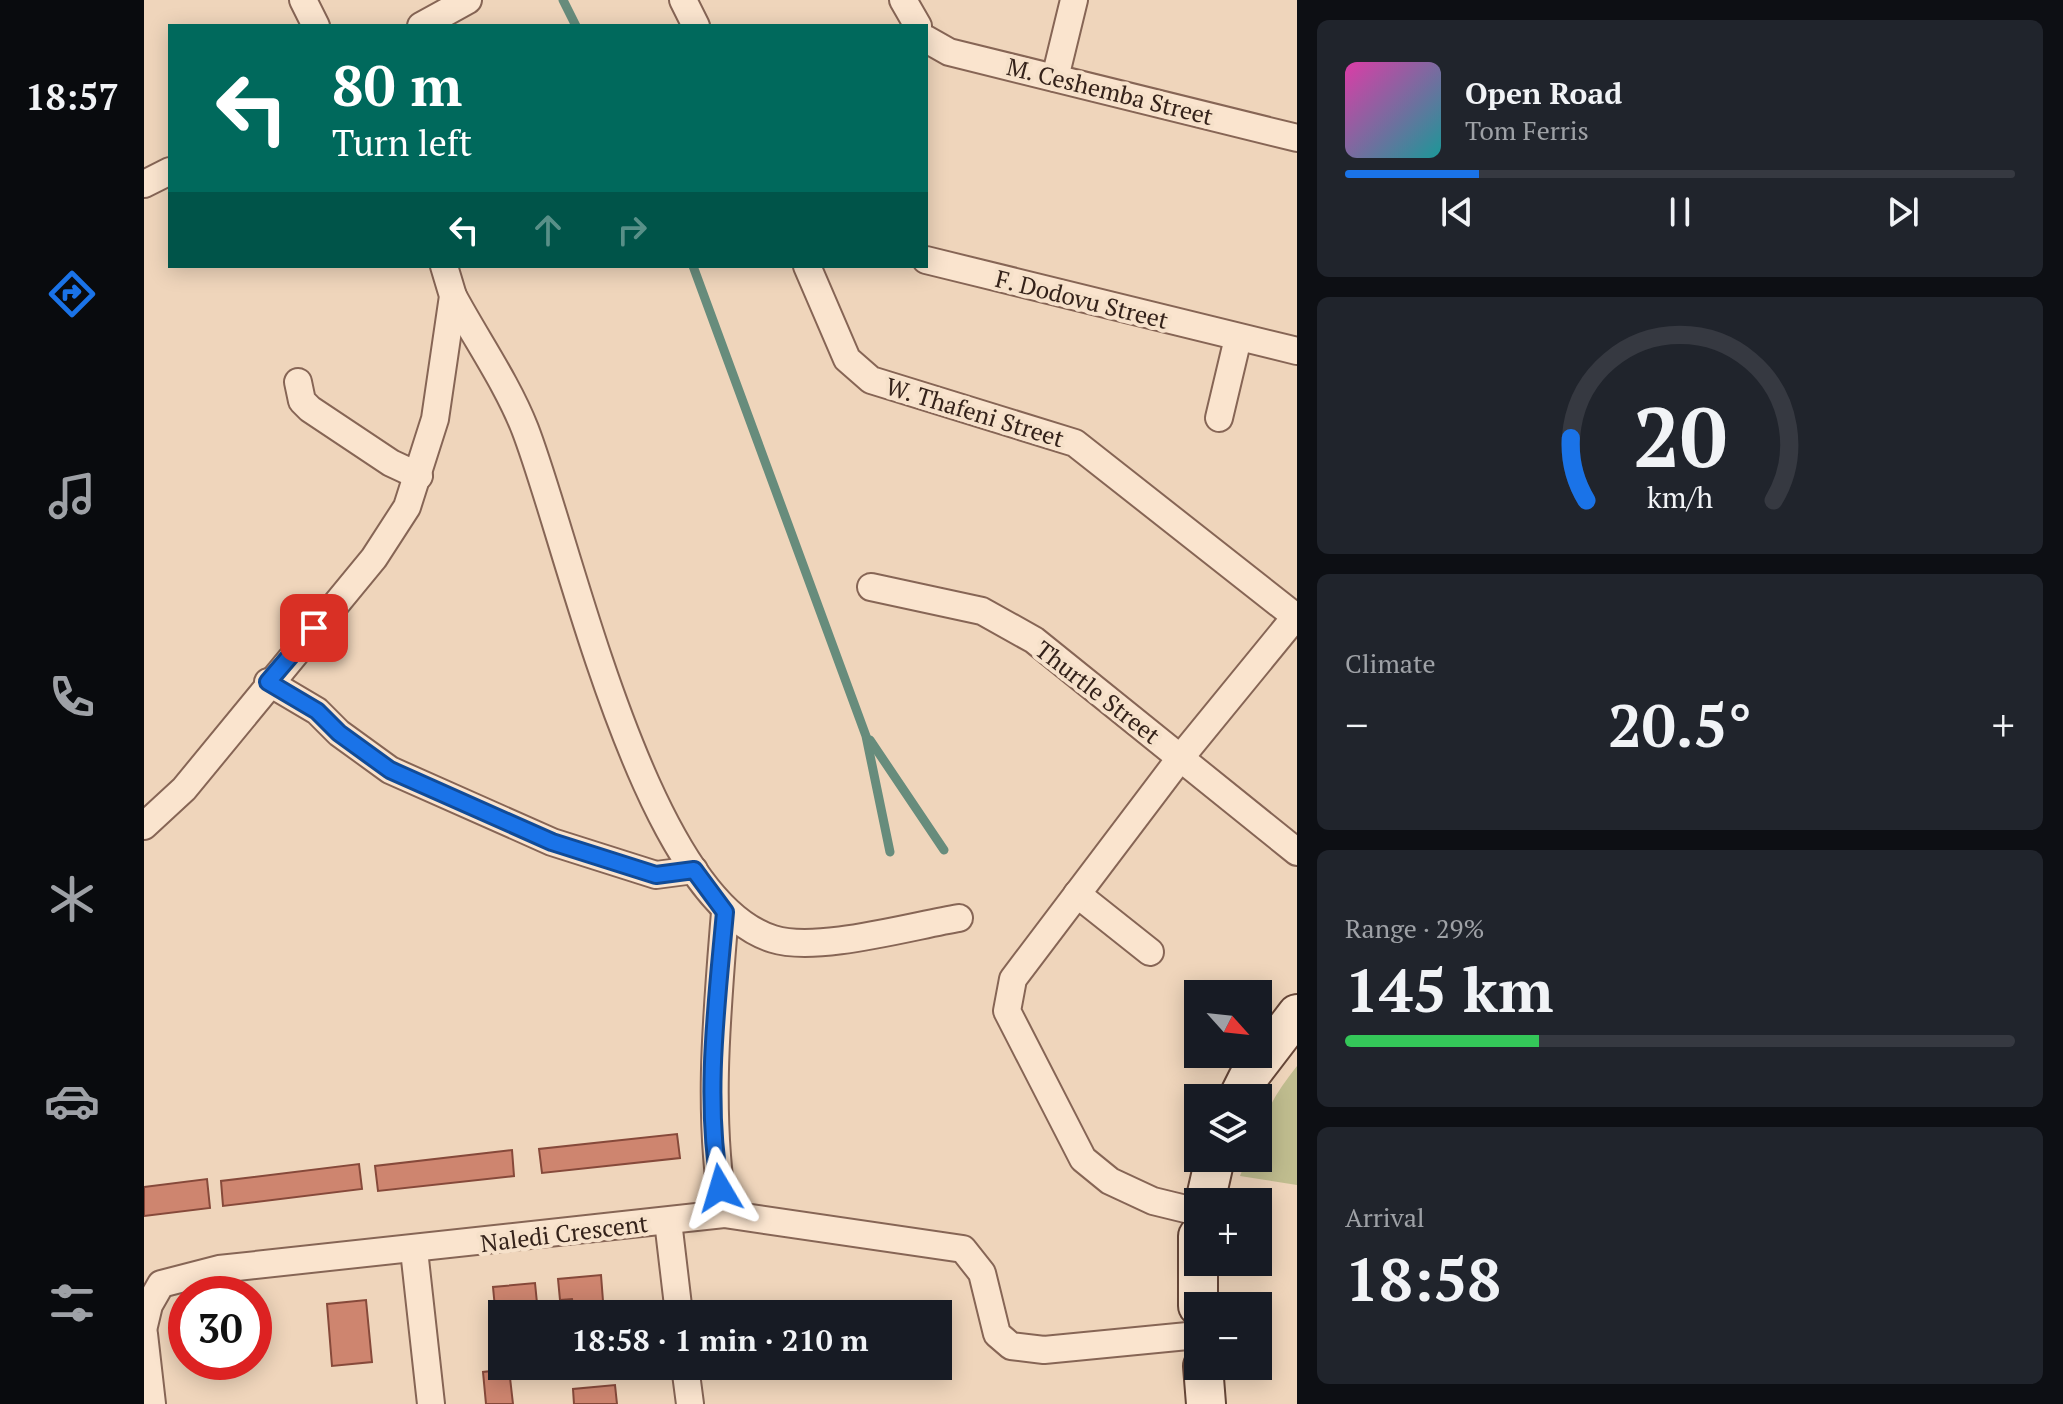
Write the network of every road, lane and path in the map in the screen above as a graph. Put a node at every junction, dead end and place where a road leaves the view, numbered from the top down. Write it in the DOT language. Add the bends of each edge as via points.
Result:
graph roads {
  1 [pos="303,0"];
  2 [pos="468,0"];
  3 [pos="683,0"];
  4 [pos="903,0"];
  5 [pos="1074,0"];
  6 [pos="315,24"];
  7 [pos="425,24"];
  8 [pos="695,24"];
  9 [pos="917,24"];
  10 [pos="928,40"];
  11 [pos="1055,78"];
  12 [pos="1297,138"];
  13 [pos="168,172"];
  14 [pos="144,184"];
  15 [pos="928,260"];
  16 [pos="445,268"];
  17 [pos="808,268"];
  18 [pos="453,296"];
  19 [pos="1238,338"];
  20 [pos="1297,351"];
  21 [pos="298,382"];
  22 [pos="1219,418"];
  23 [pos="419,476"];
  24 [pos="871,587"];
  25 [pos="1296,616"];
  26 [pos="268,682"];
  27 [pos="1181,757"];
  28 [pos="144,826"];
  29 [pos="1297,852"];
  30 [pos="694,870"];
  31 [pos="1077,894"];
  32 [pos="725,912"];
  33 [pos="959,918"];
  34 [pos="1150,952"];
  35 [pos="1297,1014"];
  36 [pos="1245,1084"];
  37 [pos="1184,1210"];
  38 [pos="724,1214"];
  39 [pos="668,1221"];
  40 [pos="414,1250"];
  41 [pos="677,1300"];
  42 [pos="144,1326"];
  43 [pos="144,1334"];
  44 [pos="1184,1336"];
  45 [pos="687,1380"];
  46 [pos="1204,1380"];
  47 [pos="152,1404"];
  48 [pos="431,1404"];
  49 [pos="690,1404"];
  50 [pos="1206,1404"];
  1 -- 6 [label="street"];
  2 -- 7 [label="street"];
  3 -- 8 [label="street"];
  4 -- 9 [label="street"];
  5 -- 11 [label="street"];
  10 -- 11 [label="street, M. Ceshemba Street" via="949,52"];
  11 -- 12 [label="street, M. Ceshemba Street"];
  13 -- 14 [label="street"];
  15 -- 19 [label="street, F. Dodovu Street"];
  16 -- 18 [label="street"];
  17 -- 25 [label="street, W. Thafeni Street" via="847,359 871,380 1075,443"];
  18 -- 23 [label="street" via="435,419"];
  18 -- 30 [label="street" via="523,424 644,786"];
  19 -- 20 [label="street, F. Dodovu Street"];
  19 -- 22 [label="street"];
  21 -- 23 [label="street" via="302,401 310,409"];
  23 -- 26 [label="street" via="407,507 374,558"];
  24 -- 27 [label="street, Thurtle Street" via="982,611 1005,623 1034,640"];
  25 -- 27 [label="street"];
  26 -- 28 [label="street" via="184,789"];
  26 -- 30 [label="street" via="317,711 390,770 552,842 656,875"];
  27 -- 29 [label="street, Thurtle Street"];
  27 -- 31 [label="street"];
  30 -- 32 [label="street"];
  31 -- 34 [label="street"];
  31 -- 37 [label="street" via="1013,979 1007,1011 1083,1159 1110,1181"];
  32 -- 33 [label="street" via="755,932 802,942"];
  32 -- 38 [label="street" via="715,1044 715,1161"];
  35 -- 36 [label="street"];
  38 -- 39 [label="street"];
  38 -- 44 [label="street" via="963,1249 982,1273 997,1334 1011,1346 1044,1350"];
  39 -- 40 [label="street, Naledi Crescent"];
  39 -- 41 [label="street, Naledi Crescent"];
  40 -- 42 [label="street, Naledi Crescent" via="219,1269 172,1279 155,1290"];
  40 -- 48 [label="street"];
  43 -- 47 [label="street"];
  45 -- 49 [label="street"];
  46 -- 50 [label="street"];
}
